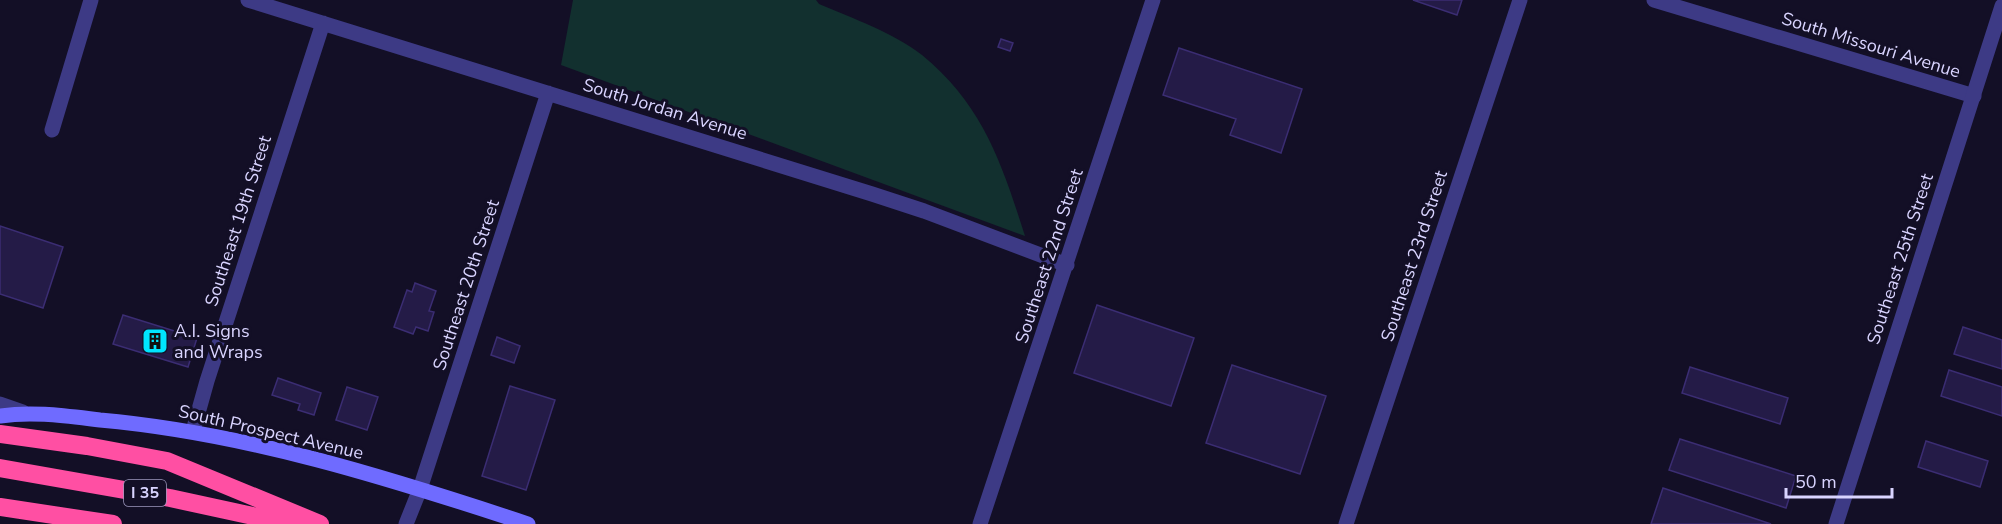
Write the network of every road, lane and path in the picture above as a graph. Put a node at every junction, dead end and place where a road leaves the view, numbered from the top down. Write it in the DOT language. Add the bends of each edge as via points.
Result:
graph roads {
  1 [pos="91,0"];
  2 [pos="248,0"];
  3 [pos="1153,0"];
  4 [pos="1520,0"];
  5 [pos="1653,0"];
  6 [pos="2002,6"];
  7 [pos="323,23"];
  8 [pos="548,93"];
  9 [pos="1974,96"];
  10 [pos="52,130"];
  11 [pos="1067,265"];
  12 [pos="0,404"];
  13 [pos="23,412"];
  14 [pos="0,416"];
  15 [pos="192,431"];
  16 [pos="0,434"];
  17 [pos="0,468"];
  18 [pos="420,489"];
  19 [pos="0,507"];
  20 [pos="407,521"];
  21 [pos="46,524"];
  22 [pos="112,524"];
  23 [pos="290,524"];
  24 [pos="320,524"];
  25 [pos="528,524"];
  26 [pos="980,524"];
  27 [pos="1346,524"];
  28 [pos="1836,524"];
  1 -- 10 [label="street"];
  2 -- 7 [label="street, South Jordan Avenue"];
  3 -- 11 [label="street, Southeast 22nd Street"];
  4 -- 27 [label="street, Southeast 23rd Street"];
  5 -- 9 [label="street, South Missouri Avenue"];
  6 -- 9 [label="street, Southeast 25th Street"];
  7 -- 8 [label="street, South Jordan Avenue"];
  7 -- 15 [label="street, Southeast 19th Street"];
  8 -- 11 [label="street, South Jordan Avenue" via="892,201"];
  8 -- 18 [label="street, Southeast 20th Street"];
  9 -- 28 [label="street, Southeast 25th Street"];
  11 -- 26 [label="street, Southeast 22nd Street"];
  12 -- 13 [label="street, South Prospect Avenue"];
  13 -- 14 [label="main road"];
  13 -- 15 [label="main road, South Prospect Avenue"];
  15 -- 18 [label="main road, South Prospect Avenue"];
  16 -- 24 [label="highway" via="166,461"];
  17 -- 23 [label="highway, I 35"];
  18 -- 20 [label="street, Southeast 20th Street"];
  18 -- 25 [label="main road, South Prospect Avenue"];
  19 -- 22 [label="highway, I 35"];
  21 -- 22 [label="highway"];
}
